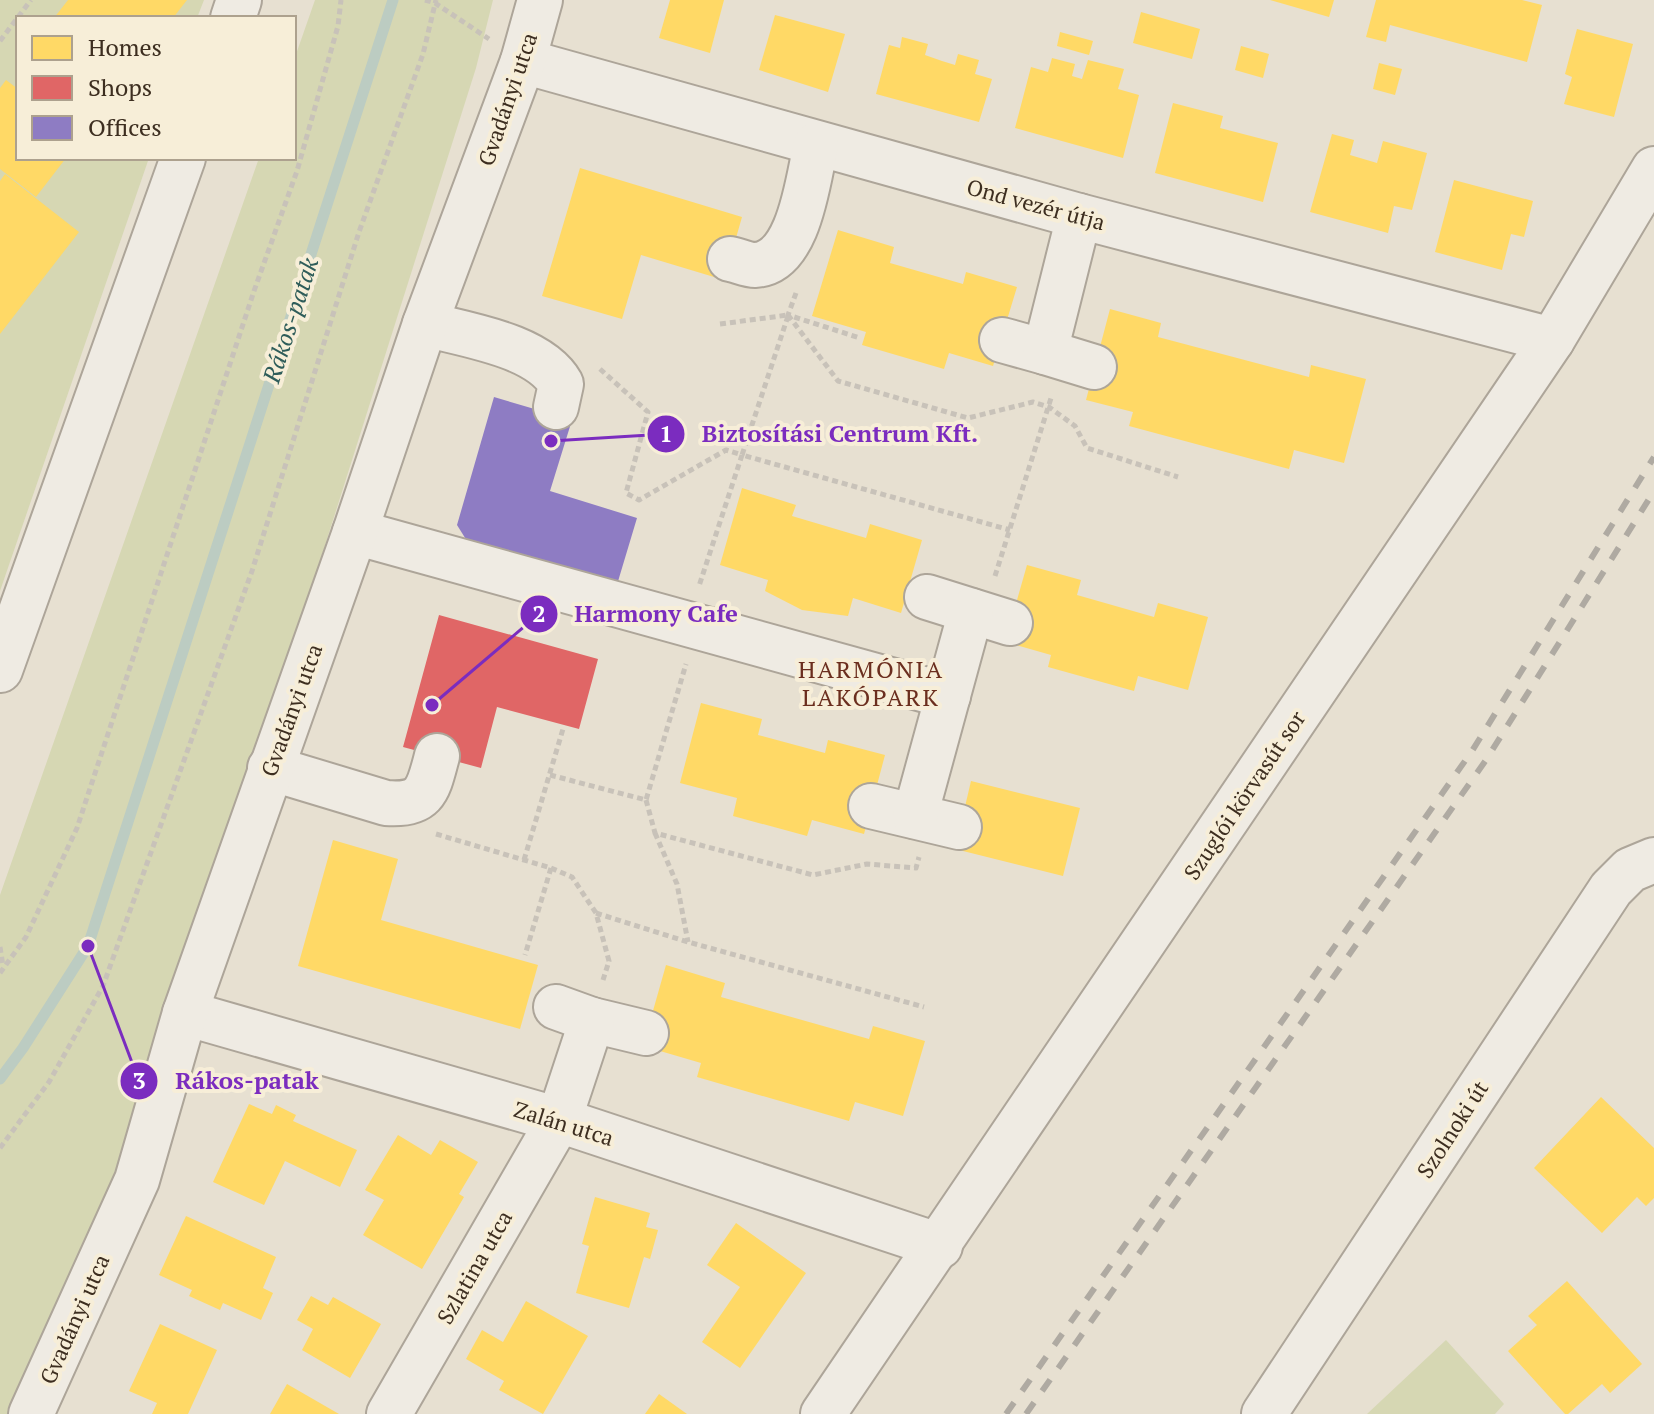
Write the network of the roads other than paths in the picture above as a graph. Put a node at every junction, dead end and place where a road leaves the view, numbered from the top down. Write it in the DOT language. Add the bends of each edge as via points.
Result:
graph roads {
  1 [pos="540,0"];
  2 [pos="523,61"];
  3 [pos="816,145"];
  4 [pos="182,160"];
  5 [pos="1654,169"];
  6 [pos="1079,216"];
  7 [pos="730,259"];
  8 [pos="425,324"];
  9 [pos="1002,340"];
  10 [pos="1552,340"];
  11 [pos="556,407"];
  12 [pos="355,532"];
  13 [pos="927,597"];
  14 [pos="0,670"];
  15 [pos="948,696"];
  16 [pos="437,756"];
  17 [pos="270,768"];
  18 [pos="871,806"];
  19 [pos="1654,860"];
  20 [pos="185,1013"];
  21 [pos="646,1033"];
  22 [pos="559,1120"];
  23 [pos="940,1246"];
  24 [pos="31,1414"];
  25 [pos="389,1414"];
  26 [pos="823,1414"];
  27 [pos="1264,1414"];
  1 -- 2 [label="street, Gvadányi utca"];
  2 -- 3 [label="street, Ond vezér útja"];
  2 -- 8 [label="street, Gvadányi utca"];
  3 -- 6 [label="street, Ond vezér útja"];
  3 -- 7 [label="street" via="795,230 786,246 773,259 754,265"];
  4 -- 14 [label="street"];
  5 -- 10 [label="street, Szuglói körvasút sor"];
  6 -- 9 [label="street" via="1067,359"];
  6 -- 10 [label="street, Ond vezér útja"];
  8 -- 11 [label="street" via="523,351 544,364 561,384"];
  8 -- 12 [label="street, Gvadányi utca"];
  10 -- 23 [label="street, Szuglói körvasút sor"];
  12 -- 15 [label="street" via="687,642"];
  12 -- 17 [label="street, Gvadányi utca"];
  13 -- 15 [label="street" via="988,616"];
  15 -- 18 [label="street" via="933,756 934,822"];
  16 -- 17 [label="street" via="429,787 405,804"];
  17 -- 20 [label="street, Gvadányi utca"];
  19 -- 27 [label="street, Szolnoki út" via="1630,870 1611,889"];
  20 -- 22 [label="street, Zalán utca"];
  20 -- 24 [label="street, Gvadányi utca" via="137,1180"];
  21 -- 22 [label="street, Szlatina utca" via="574,1013"];
  22 -- 23 [label="street, Zalán utca"];
  22 -- 25 [label="street, Szlatina utca"];
  23 -- 26 [label="street, Szuglói körvasút sor"];
}
